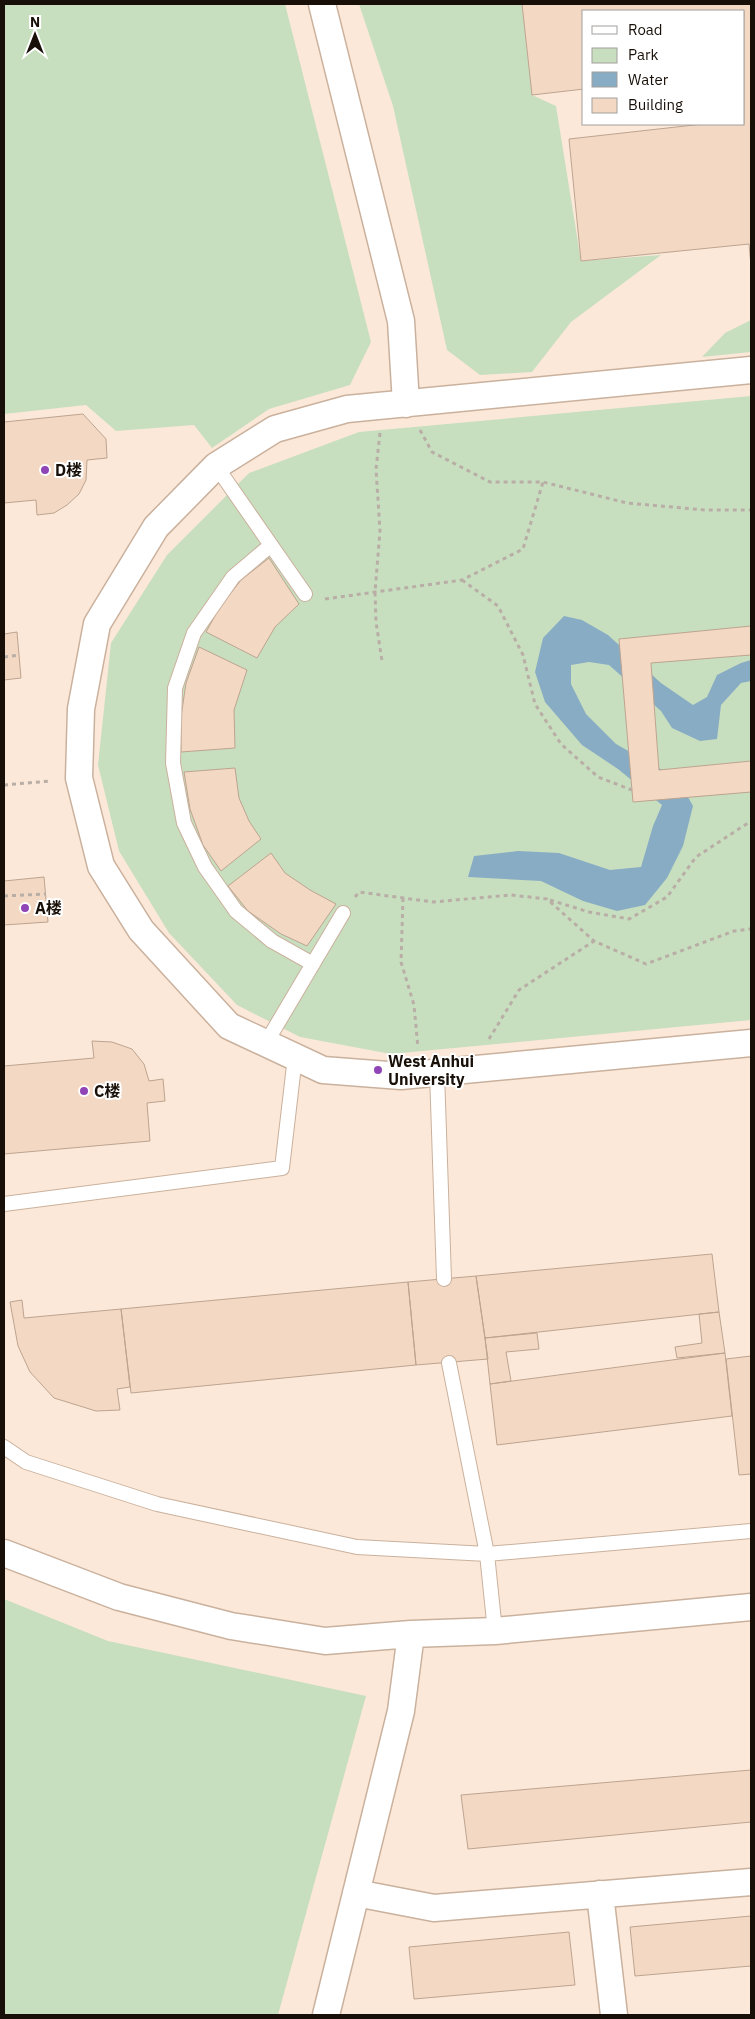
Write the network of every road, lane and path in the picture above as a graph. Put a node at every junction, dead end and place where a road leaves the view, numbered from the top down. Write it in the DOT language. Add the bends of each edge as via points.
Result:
graph roads {
  1 [pos="322,4"];
  2 [pos="751,370"];
  3 [pos="395,404"];
  4 [pos="216,466"];
  5 [pos="543,482"];
  6 [pos="751,510"];
  7 [pos="271,545"];
  8 [pos="462,580"];
  9 [pos="375,592"];
  10 [pos="305,594"];
  11 [pos="20,655"];
  12 [pos="4,657"];
  13 [pos="382,661"];
  14 [pos="79,778"];
  15 [pos="4,785"];
  16 [pos="632,790"];
  17 [pos="751,821"];
  18 [pos="46,894"];
  19 [pos="4,896"];
  20 [pos="403,898"];
  21 [pos="547,899"];
  22 [pos="343,913"];
  23 [pos="751,930"];
  24 [pos="594,941"];
  25 [pos="313,964"];
  26 [pos="751,1043"];
  27 [pos="266,1044"];
  28 [pos="295,1057"];
  29 [pos="468,1070"];
  30 [pos="429,1074"];
  31 [pos="4,1204"];
  32 [pos="444,1279"];
  33 [pos="450,1363"];
  34 [pos="4,1447"];
  35 [pos="751,1531"];
  36 [pos="4,1553"];
  37 [pos="487,1554"];
  38 [pos="751,1607"];
  39 [pos="495,1630"];
  40 [pos="411,1634"];
  41 [pos="751,1882"];
  42 [pos="356,1894"];
  43 [pos="600,1894"];
  44 [pos="326,2015"];
  45 [pos="614,2015"];
  1 -- 3 [label="street" via="401,321"];
  2 -- 3 [label="street"];
  3 -- 4 [label="street" via="348,409 275,429"];
  3 -- 5 [label="path" via="432,452 490,482"];
  3 -- 9 [label="path" via="376,469 380,531"];
  4 -- 7 [label="lane"];
  4 -- 14 [label="street" via="156,527 97,624 82,709"];
  5 -- 6 [label="path" via="626,503 705,510"];
  5 -- 8 [label="path" via="523,549"];
  7 -- 10 [label="lane"];
  7 -- 25 [label="lane" via="233,577 194,634 175,688 172,763 184,823 205,867 236,911 272,941"];
  8 -- 9 [label="path"];
  8 -- 16 [label="path" via="498,606 523,655 535,704 561,744 598,776"];
  9 -- 10 [label="path" via="326,599"];
  9 -- 13 [label="path"];
  11 -- 12 [label="path"];
  14 -- 15 [label="path"];
  14 -- 27 [label="street" via="101,866 141,930 229,1026"];
  17 -- 21 [label="path" via="696,857 667,897 630,919 589,912"];
  18 -- 19 [label="path"];
  20 -- 21 [label="path" via="434,902 511,895"];
  20 -- 22 [label="path" via="359,892"];
  20 -- 30 [label="path" via="401,962"];
  21 -- 24 [label="path"];
  22 -- 25 [label="lane"];
  23 -- 24 [label="path" via="734,931 646,964"];
  24 -- 29 [label="path" via="520,990"];
  25 -- 27 [label="lane"];
  26 -- 29 [label="street"];
  27 -- 28 [label="street"];
  28 -- 30 [label="street" via="323,1070 401,1076"];
  28 -- 31 [label="lane" via="282,1168"];
  29 -- 30 [label="street"];
  30 -- 32 [label="lane"];
  33 -- 37 [label="lane"];
  34 -- 37 [label="lane" via="26,1462 157,1504 357,1547"];
  35 -- 37 [label="lane"];
  36 -- 40 [label="street" via="119,1597 231,1626 325,1641"];
  37 -- 39 [label="lane"];
  38 -- 39 [label="street"];
  39 -- 40 [label="street"];
  40 -- 42 [label="street" via="401,1711"];
  41 -- 43 [label="street"];
  42 -- 43 [label="street" via="434,1908"];
  42 -- 44 [label="street"];
  43 -- 45 [label="street"];
}
